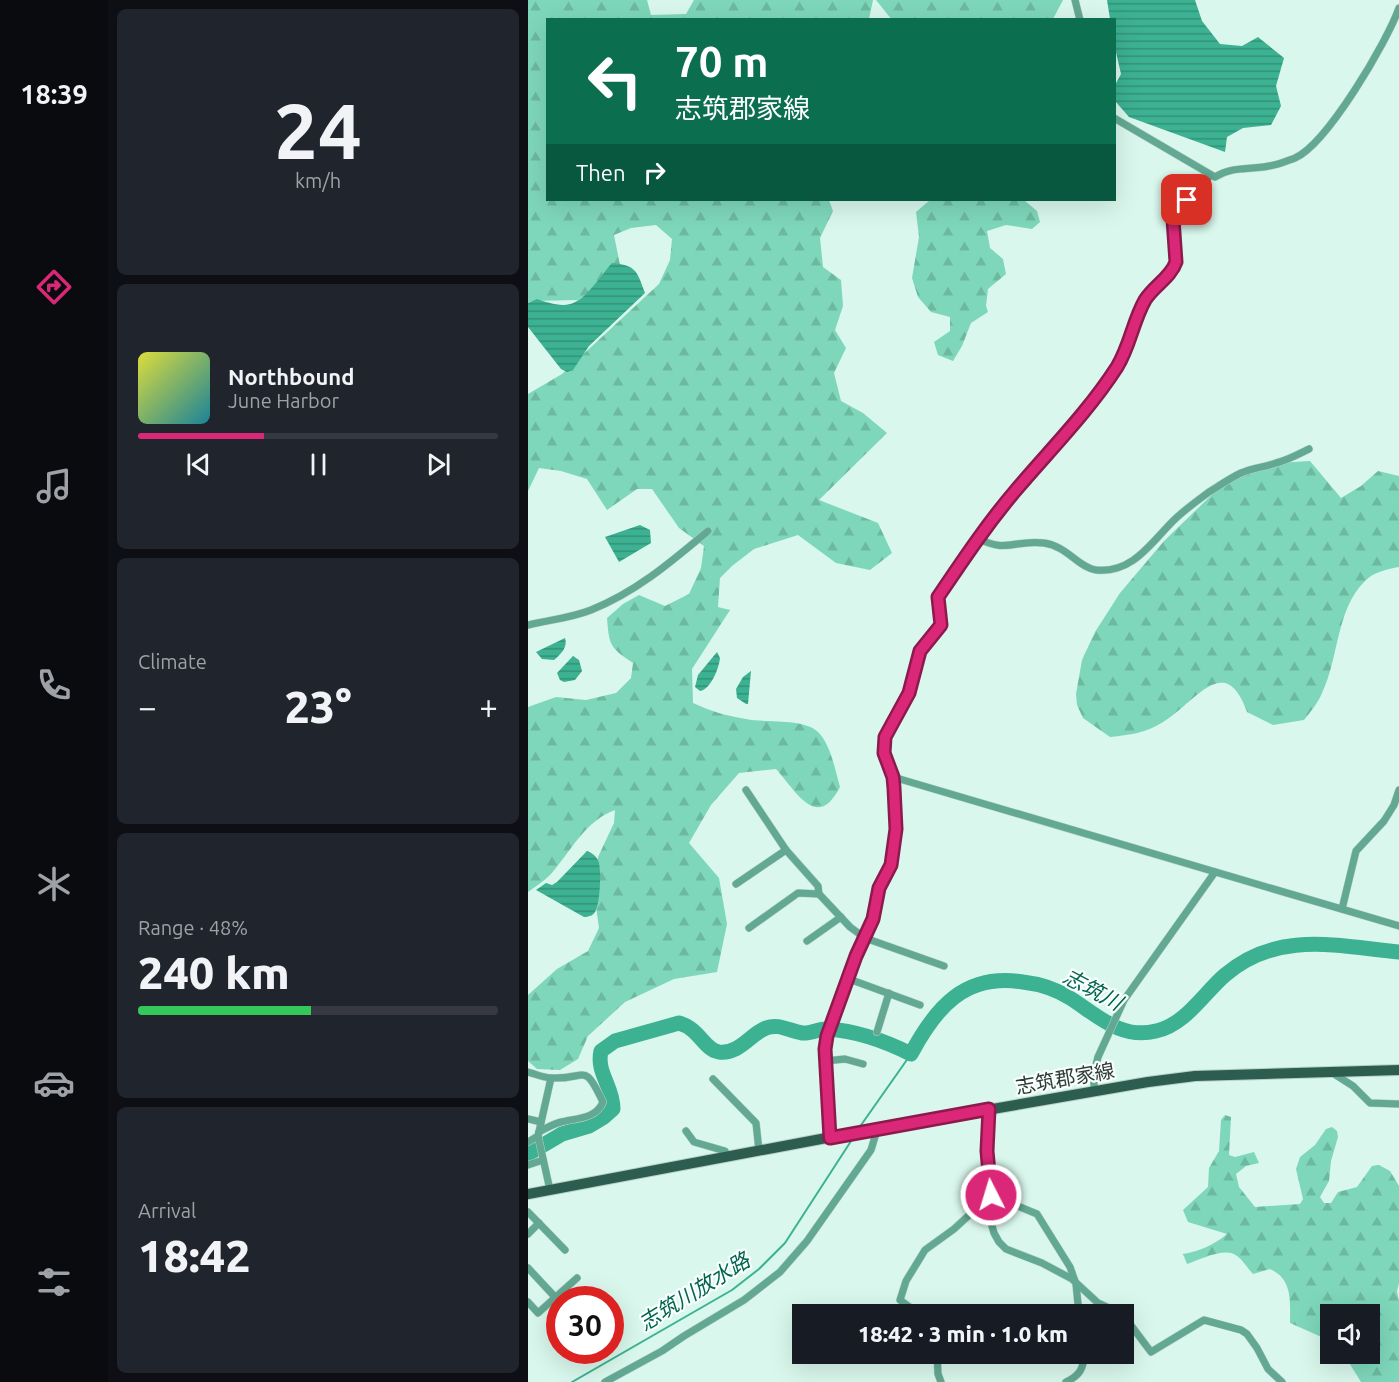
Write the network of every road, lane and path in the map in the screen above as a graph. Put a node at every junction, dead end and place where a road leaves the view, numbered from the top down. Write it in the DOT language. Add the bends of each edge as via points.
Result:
graph roads {
  1 [pos="1075,0"];
  2 [pos="1399,8"];
  3 [pos="1080,18"];
  4 [pos="1116,119"];
  5 [pos="1210,176"];
  6 [pos="1309,448"];
  7 [pos="708,531"];
  8 [pos="977,538"];
  9 [pos="528,625"];
  10 [pos="893,777"];
  11 [pos="746,790"];
  12 [pos="1399,790"];
  13 [pos="786,850"];
  14 [pos="1215,872"];
  15 [pos="736,884"];
  16 [pos="819,894"];
  17 [pos="1342,909"];
  18 [pos="841,917"];
  19 [pos="1399,926"];
  20 [pos="749,928"];
  21 [pos="865,938"];
  22 [pos="807,941"];
  23 [pos="944,966"];
  24 [pos="849,979"];
  25 [pos="889,993"];
  26 [pos="920,1005"];
  27 [pos="877,1032"];
  28 [pos="825,1061"];
  29 [pos="863,1064"];
  30 [pos="1399,1070"];
  31 [pos="528,1072"];
  32 [pos="1331,1072"];
  33 [pos="551,1078"];
  34 [pos="713,1079"];
  35 [pos="1094,1090"];
  36 [pos="1399,1104"];
  37 [pos="989,1109"];
  38 [pos="528,1119"];
  39 [pos="541,1122"];
  40 [pos="877,1130"];
  41 [pos="686,1131"];
  42 [pos="539,1136"];
  43 [pos="834,1137"];
  44 [pos="528,1142"];
  45 [pos="759,1151"];
  46 [pos="543,1156"];
  47 [pos="728,1157"];
  48 [pos="528,1166"];
  49 [pos="549,1190"];
  50 [pos="528,1194"];
  51 [pos="991,1195"];
  52 [pos="985,1201"];
  53 [pos="528,1212"];
  54 [pos="539,1223"];
  55 [pos="528,1234"];
  56 [pos="565,1250"];
  57 [pos="528,1268"];
  58 [pos="577,1278"];
  59 [pos="1076,1284"];
  60 [pos="568,1286"];
  61 [pos="546,1287"];
  62 [pos="528,1302"];
  63 [pos="905,1304"];
  64 [pos="1078,1304"];
  65 [pos="1100,1304"];
  66 [pos="546,1305"];
  67 [pos="1134,1330"];
  68 [pos="939,1364"];
  69 [pos="1084,1364"];
  70 [pos="605,1382"];
  71 [pos="941,1382"];
  72 [pos="1066,1382"];
  73 [pos="1282,1382"];
  1 -- 3 [label="street"];
  2 -- 5 [label="street" via="1351,96 1311,147 1282,163"];
  4 -- 5 [label="street"];
  5 -- 8 [label="street" via="1175,213 1174,268 1146,299 1116,367 1074,425"];
  6 -- 8 [label="street" via="1278,463 1241,473 1211,491 1187,508 1150,548 1117,568 1095,570 1052,544 1035,542 1002,547"];
  7 -- 9 [label="street" via="660,571 620,597 590,611"];
  8 -- 10 [label="street" via="938,597 941,625 920,651 909,693 885,737 886,760"];
  10 -- 14 [label="street"];
  10 -- 21 [label="street" via="894,846 890,869 879,888"];
  11 -- 13 [label="street"];
  12 -- 17 [label="street" via="1384,821 1356,851"];
  13 -- 15 [label="street"];
  13 -- 16 [label="street" via="818,886"];
  14 -- 17 [label="street"];
  14 -- 35 [label="street" via="1124,1000 1098,1057"];
  16 -- 18 [label="street"];
  16 -- 20 [label="street" via="798,893"];
  17 -- 19 [label="street"];
  18 -- 21 [label="street"];
  18 -- 22 [label="street"];
  21 -- 23 [label="street"];
  21 -- 24 [label="street"];
  24 -- 25 [label="street"];
  24 -- 28 [label="street" via="830,1023"];
  25 -- 26 [label="street"];
  25 -- 27 [label="street"];
  28 -- 29 [label="street" via="845,1059"];
  28 -- 43 [label="street"];
  30 -- 32 [label="main road, 志筑郡家線"];
  31 -- 33 [label="street"];
  32 -- 35 [label="main road, 志筑郡家線" via="1195,1076"];
  32 -- 36 [label="street" via="1371,1103"];
  33 -- 39 [label="street"];
  33 -- 42 [label="street" via="580,1074 590,1077 603,1102 587,1118 555,1124"];
  34 -- 45 [label="street" via="756,1123"];
  35 -- 37 [label="main road, 志筑郡家線"];
  37 -- 40 [label="main road, 志筑郡家線"];
  37 -- 51 [label="street"];
  38 -- 39 [label="street"];
  39 -- 42 [label="street"];
  40 -- 43 [label="main road, 志筑郡家線"];
  40 -- 70 [label="street" via="871,1150 807,1241 780,1272 744,1300"];
  41 -- 47 [label="street" via="694,1142 725,1151"];
  42 -- 44 [label="street"];
  42 -- 46 [label="street"];
  43 -- 45 [label="main road, 志筑郡家線"];
  45 -- 47 [label="main road, 志筑郡家線"];
  46 -- 48 [label="street"];
  46 -- 49 [label="street"];
  47 -- 49 [label="main road, 志筑郡家線"];
  49 -- 50 [label="main road, 志筑郡家線"];
  51 -- 52 [label="street"];
  51 -- 59 [label="street" via="1037,1214 1070,1267"];
  52 -- 59 [label="street" via="994,1233 1006,1249 1042,1263"];
  52 -- 63 [label="street" via="925,1250 906,1281 900,1300"];
  53 -- 54 [label="street"];
  54 -- 55 [label="street"];
  54 -- 56 [label="street"];
  57 -- 61 [label="street"];
  58 -- 60 [label="street"];
  59 -- 64 [label="street"];
  59 -- 65 [label="street"];
  62 -- 66 [label="street" via="538,1313"];
  67 -- 73 [label="street" via="1151,1352 1204,1320 1241,1330"];
  68 -- 71 [label="street"];
  69 -- 72 [label="street" via="1078,1376"];
}
